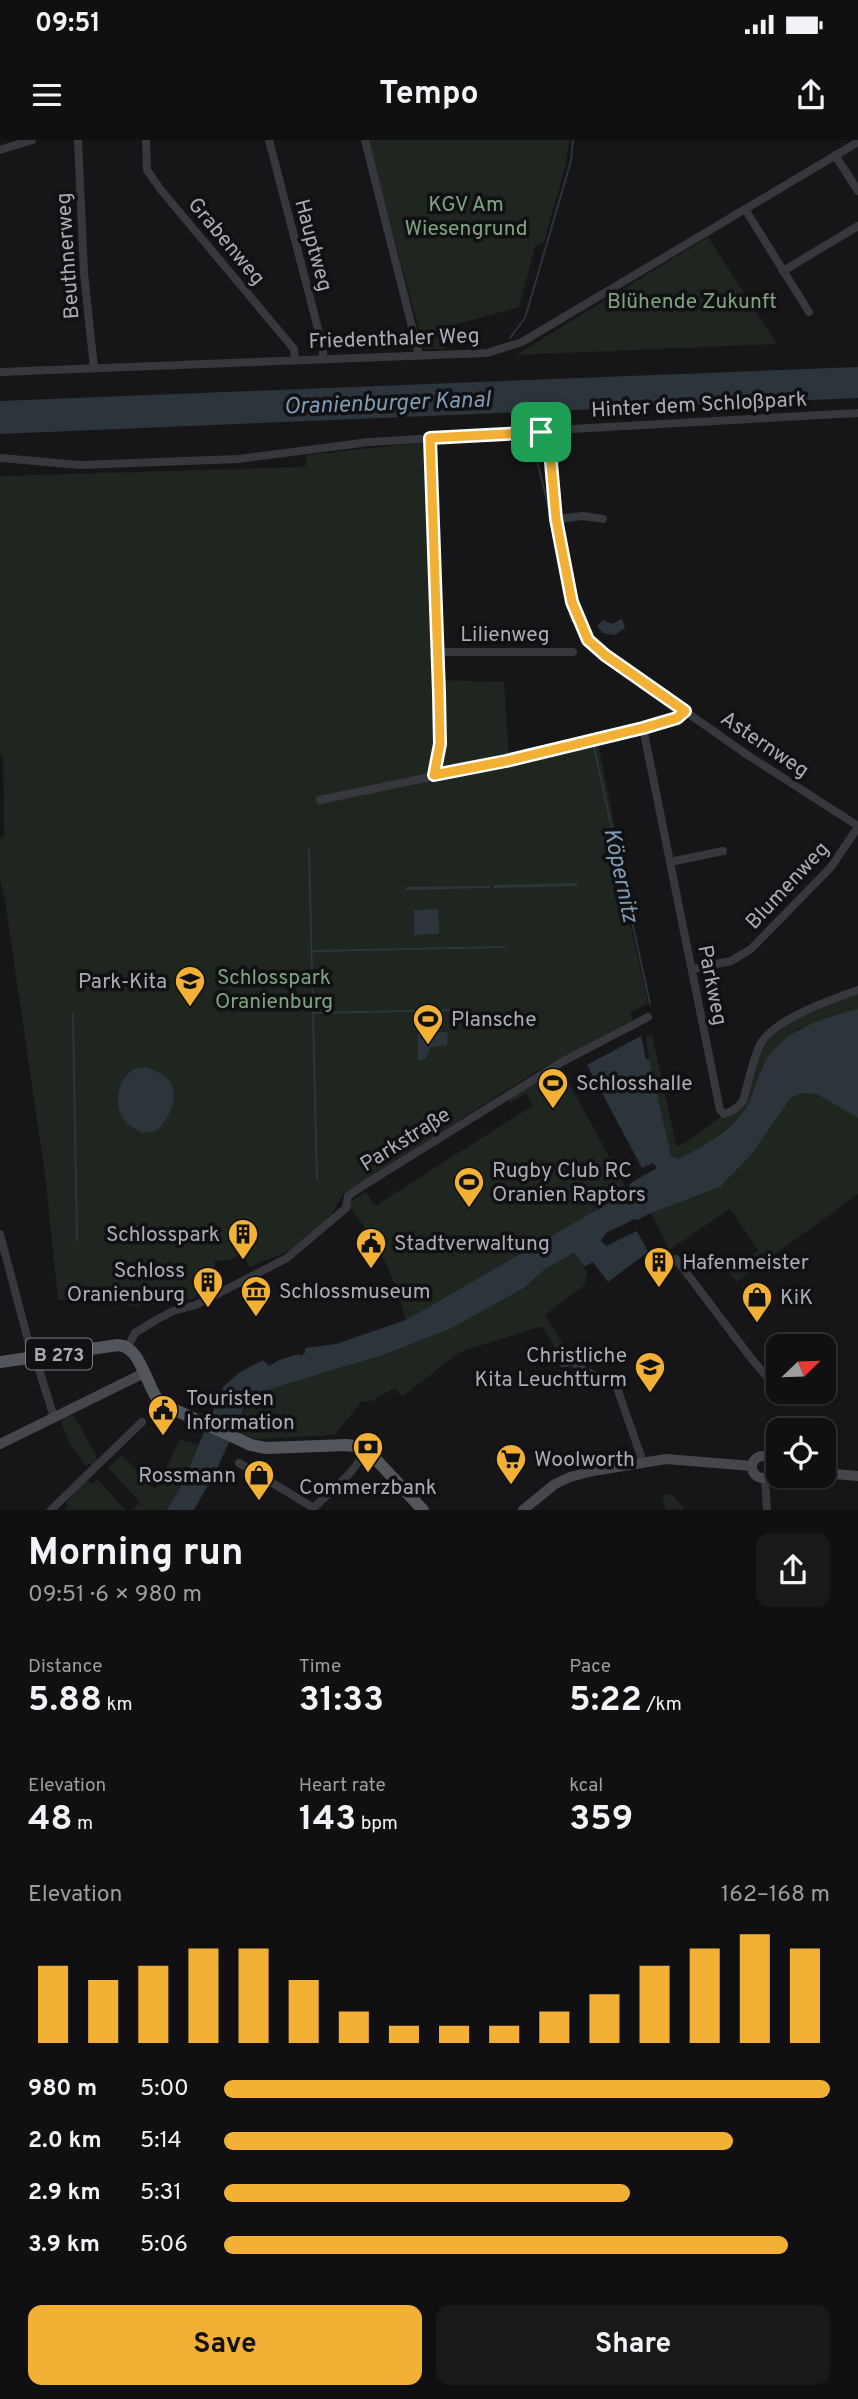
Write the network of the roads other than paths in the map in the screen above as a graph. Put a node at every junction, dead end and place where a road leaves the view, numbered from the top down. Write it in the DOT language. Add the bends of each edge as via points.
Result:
graph roads {
  1 [pos="33,140"];
  2 [pos="78,140"];
  3 [pos="146,140"];
  4 [pos="269,140"];
  5 [pos="365,140"];
  6 [pos="858,142"];
  7 [pos="0,150"];
  8 [pos="835,155"];
  9 [pos="858,191"];
  10 [pos="745,209"];
  11 [pos="858,226"];
  12 [pos="783,271"];
  13 [pos="808,312"];
  14 [pos="419,355"];
  15 [pos="323,358"];
  16 [pos="295,359"];
  17 [pos="94,369"];
  18 [pos="0,372"];
  19 [pos="858,412"];
  20 [pos="547,435"];
  21 [pos="430,438"];
  22 [pos="0,458"];
  23 [pos="556,519"];
  24 [pos="603,519"];
  25 [pos="438,652"];
  26 [pos="572,652"];
  27 [pos="685,711"];
  28 [pos="643,728"];
  29 [pos="434,775"];
  30 [pos="320,800"];
  31 [pos="858,826"];
  32 [pos="723,851"];
  33 [pos="670,862"];
  34 [pos="693,969"];
  35 [pos="858,990"];
  36 [pos="648,1017"];
  37 [pos="0,1238"];
  38 [pos="669,1263"];
  39 [pos="29,1344"];
  40 [pos="123,1346"];
  41 [pos="35,1357"];
  42 [pos="0,1362"];
  43 [pos="563,1363"];
  44 [pos="144,1373"];
  45 [pos="766,1376"];
  46 [pos="54,1417"];
  47 [pos="142,1422"];
  48 [pos="0,1444"];
  49 [pos="365,1449"];
  50 [pos="766,1457"];
  51 [pos="643,1462"];
  52 [pos="239,1463"];
  53 [pos="752,1466"];
  54 [pos="836,1474"];
  55 [pos="858,1476"];
  56 [pos="765,1478"];
  57 [pos="313,1509"];
  58 [pos="51,1510"];
  59 [pos="423,1510"];
  60 [pos="523,1510"];
  61 [pos="766,1510"];
  1 -- 7 [label="street"];
  2 -- 17 [label="street, Beuthnerweg"];
  3 -- 16 [label="street, Grabenweg" via="148,170 154,180 294,349"];
  4 -- 15 [label="street, Hauptweg"];
  5 -- 14 [label="street"];
  6 -- 8 [label="street, Friedenthaler Weg"];
  8 -- 9 [label="street"];
  8 -- 10 [label="street, Friedenthaler Weg"];
  10 -- 12 [label="street"];
  10 -- 14 [label="street, Friedenthaler Weg" via="522,342 487,353"];
  11 -- 12 [label="street"];
  12 -- 13 [label="street"];
  14 -- 15 [label="street, Friedenthaler Weg"];
  15 -- 16 [label="street, Friedenthaler Weg"];
  16 -- 17 [label="street, Friedenthaler Weg"];
  17 -- 18 [label="street, Friedenthaler Weg"];
  19 -- 20 [label="street, Hinter dem Schloßpark" via="554,429"];
  20 -- 21 [label="street, Hinter dem Schloßpark"];
  20 -- 23 [label="street, Asternweg"];
  21 -- 22 [label="street, Hinter dem Schloßpark" via="238,459 80,465"];
  21 -- 25 [label="street, Lilienweg"];
  23 -- 24 [label="street"];
  23 -- 27 [label="street, Asternweg" via="572,602 588,640"];
  25 -- 26 [label="street, Lilienweg"];
  25 -- 29 [label="street, Lilienweg" via="440,744"];
  27 -- 28 [label="street"];
  27 -- 31 [label="street, Asternweg"];
  28 -- 29 [label="street"];
  28 -- 33 [label="street, Parkweg"];
  29 -- 30 [label="street"];
  31 -- 34 [label="street, Blumenweg" via="831,867 751,949 731,961"];
  32 -- 33 [label="street"];
  33 -- 34 [label="street, Parkweg"];
  34 -- 35 [label="street, Parkweg" via="724,1114 743,1101 762,1042 776,1028 816,1005"];
  36 -- 40 [label="street, Parkstraße" via="562,1062 356,1190 348,1196 346,1208 287,1258 156,1320"];
  37 -- 39 [label="street"];
  38 -- 45 [label="street" via="676,1259"];
  40 -- 41 [label="main road, B 273"];
  40 -- 44 [label="main road" via="134,1352"];
  41 -- 42 [label="main road, B 273"];
  41 -- 46 [label="street"];
  43 -- 51 [label="street" via="573,1362 617,1388"];
  44 -- 46 [label="main road"];
  44 -- 49 [label="main road" via="160,1402 251,1445"];
  46 -- 48 [label="main road"];
  47 -- 58 [label="street"];
  49 -- 57 [label="street" via="349,1473"];
  49 -- 59 [label="main road"];
  50 -- 53 [label="main road"];
  51 -- 53 [label="main road" via="666,1458"];
  51 -- 60 [label="main road" via="570,1477"];
  52 -- 57 [label="street"];
  53 -- 56 [label="main road" via="755,1475"];
  54 -- 55 [label="main road"];
  56 -- 61 [label="street"];
}
